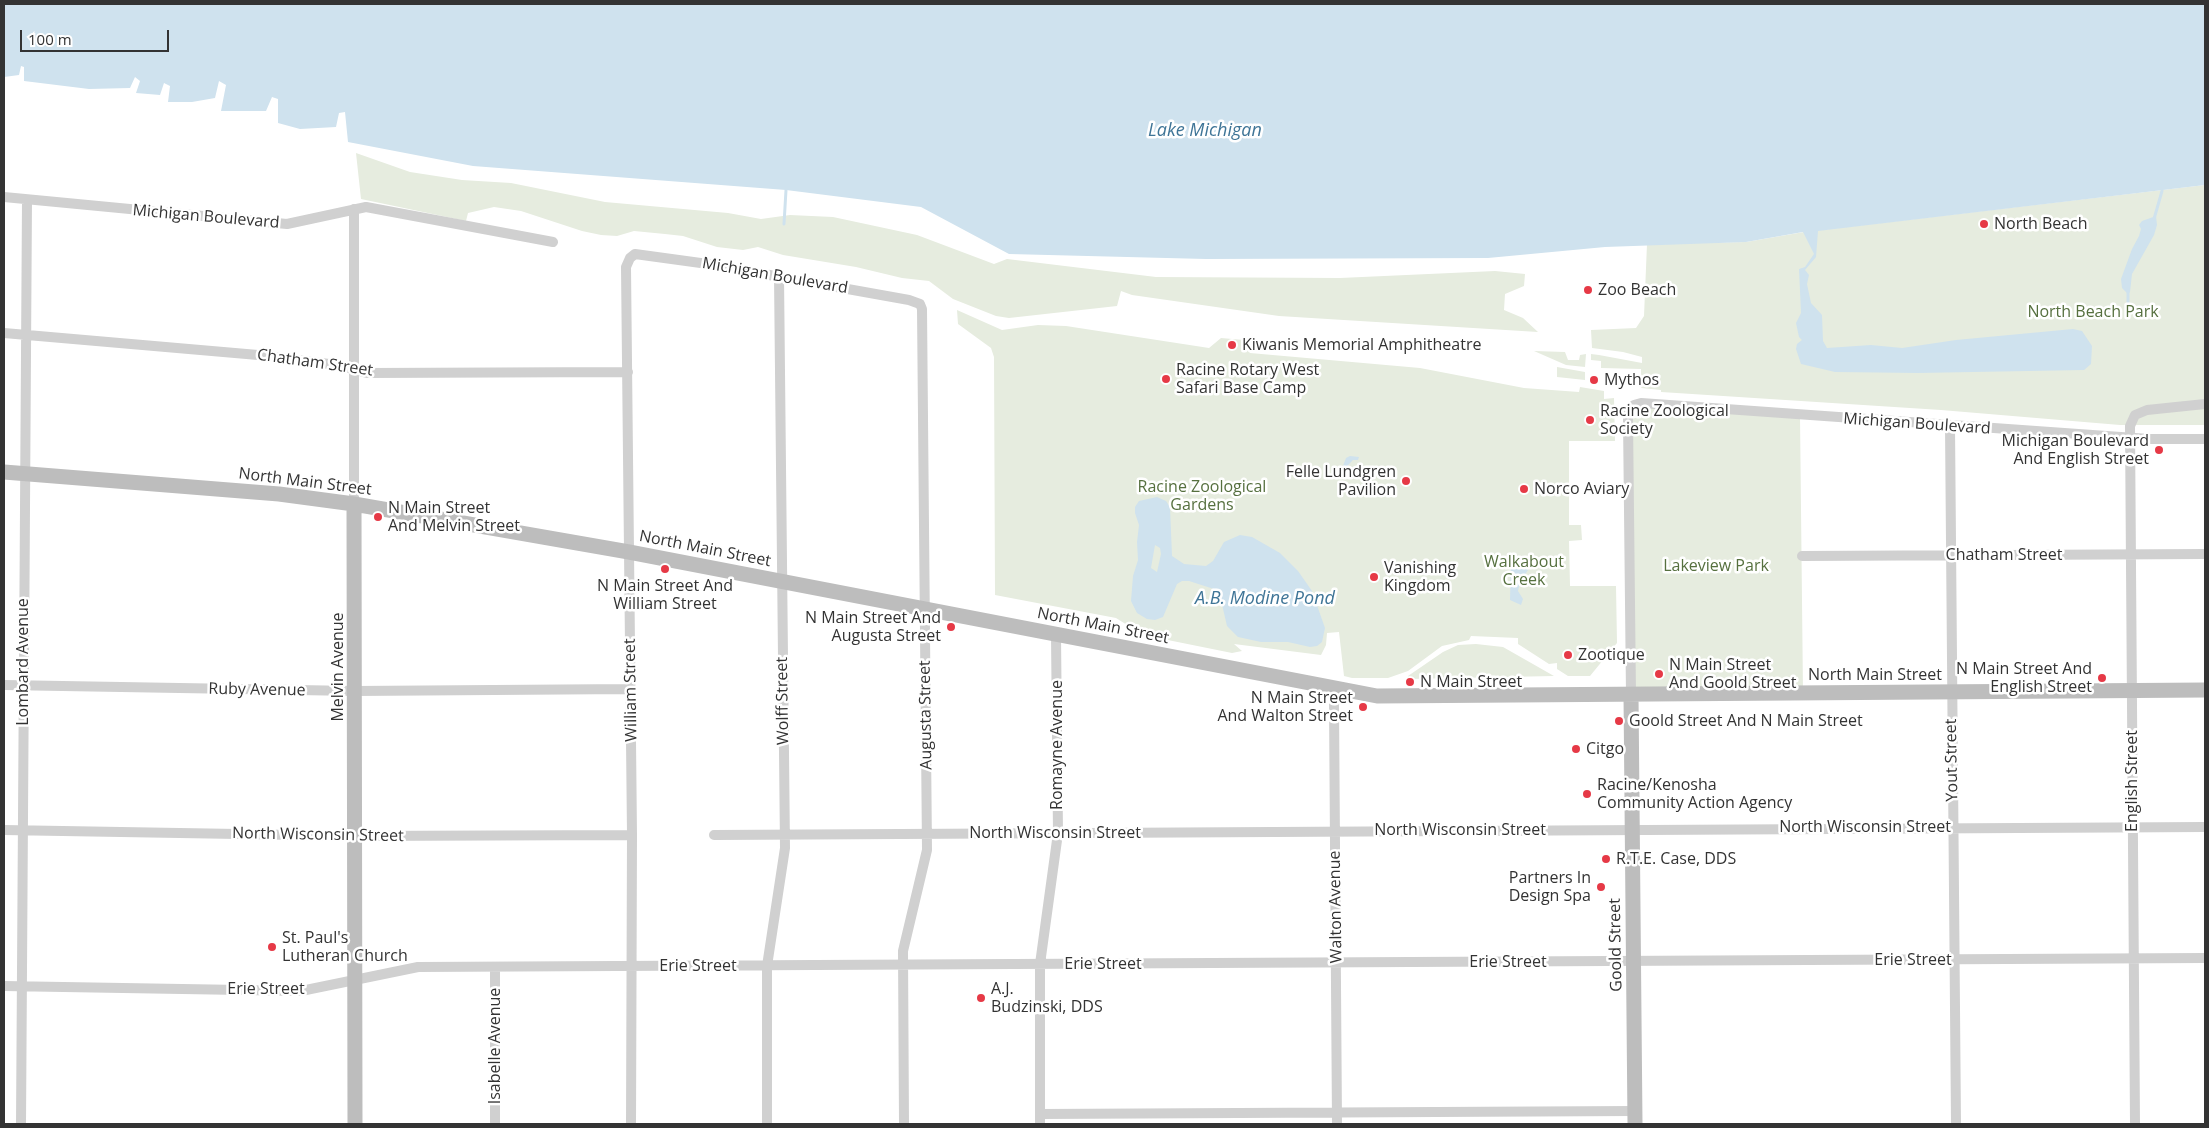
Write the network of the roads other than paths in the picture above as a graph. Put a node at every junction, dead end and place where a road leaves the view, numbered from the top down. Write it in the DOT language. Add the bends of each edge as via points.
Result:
graph roads {
  1 [pos="4,197"];
  2 [pos="27,200"];
  3 [pos="354,209"];
  4 [pos="553,242"];
  5 [pos="630,258"];
  6 [pos="779,276"];
  7 [pos="920,304"];
  8 [pos="4,333"];
  9 [pos="24,335"];
  10 [pos="354,370"];
  11 [pos="628,372"];
  12 [pos="2205,404"];
  13 [pos="1631,407"];
  14 [pos="1950,426"];
  15 [pos="2130,438"];
  16 [pos="2205,440"];
  17 [pos="4,472"];
  18 [pos="24,473"];
  19 [pos="354,504"];
  20 [pos="629,552"];
  21 [pos="2205,554"];
  22 [pos="2131,555"];
  23 [pos="1802,556"];
  24 [pos="1950,556"];
  25 [pos="781,582"];
  26 [pos="925,609"];
  27 [pos="1056,635"];
  28 [pos="4,685"];
  29 [pos="23,686"];
  30 [pos="631,689"];
  31 [pos="1337,689"];
  32 [pos="2205,690"];
  33 [pos="356,691"];
  34 [pos="2132,691"];
  35 [pos="1951,692"];
  36 [pos="1631,695"];
  37 [pos="1952,827"];
  38 [pos="2133,827"];
  39 [pos="2205,827"];
  40 [pos="1632,828"];
  41 [pos="4,830"];
  42 [pos="1335,830"];
  43 [pos="22,831"];
  44 [pos="1058,833"];
  45 [pos="785,834"];
  46 [pos="928,834"];
  47 [pos="632,835"];
  48 [pos="714,835"];
  49 [pos="355,836"];
  50 [pos="2134,958"];
  51 [pos="2205,958"];
  52 [pos="1954,960"];
  53 [pos="1634,962"];
  54 [pos="1337,963"];
  55 [pos="1040,964"];
  56 [pos="903,965"];
  57 [pos="767,966"];
  58 [pos="495,967"];
  59 [pos="631,967"];
  60 [pos="354,981"];
  61 [pos="4,986"];
  62 [pos="20,986"];
  63 [pos="1337,1113"];
  64 [pos="1635,1118"];
  65 [pos="1040,1119"];
  66 [pos="21,1124"];
  67 [pos="355,1124"];
  68 [pos="495,1124"];
  69 [pos="631,1124"];
  70 [pos="767,1124"];
  71 [pos="904,1124"];
  72 [pos="1337,1124"];
  73 [pos="1956,1124"];
  74 [pos="2135,1124"];
  1 -- 2 [label="street, Michigan Boulevard"];
  2 -- 3 [label="street, Michigan Boulevard" via="287,224"];
  2 -- 9 [label="street, Lombard Avenue"];
  3 -- 4 [label="street, Michigan Boulevard" via="366,207"];
  3 -- 10 [label="street, Melvin Avenue"];
  5 -- 6 [label="street, Michigan Boulevard" via="637,254"];
  5 -- 11 [label="street, William Street" via="626,267"];
  6 -- 7 [label="street, Michigan Boulevard"];
  6 -- 25 [label="street, Wolff Street"];
  7 -- 26 [label="street, Augusta Street"];
  8 -- 9 [label="street, Chatham Street"];
  9 -- 10 [label="street, Chatham Street" via="258,355"];
  9 -- 18 [label="street, Lombard Avenue"];
  10 -- 11 [label="street, Chatham Street" via="367,373"];
  10 -- 19 [label="street, Melvin Avenue"];
  11 -- 20 [label="street, William Street"];
  12 -- 15 [label="street, English Street" via="2140,413 2131,420"];
  13 -- 14 [label="street, Michigan Boulevard" via="1641,403"];
  13 -- 36 [label="street, Goold Street" via="1628,419"];
  14 -- 15 [label="street, Michigan Boulevard"];
  14 -- 24 [label="street, Yout Street"];
  15 -- 16 [label="street, Michigan Boulevard"];
  15 -- 22 [label="street, English Street"];
  17 -- 18 [label="main road, North Main Street"];
  18 -- 19 [label="main road, North Main Street" via="279,494"];
  18 -- 29 [label="street, Lombard Avenue"];
  19 -- 20 [label="main road, North Main Street"];
  19 -- 33 [label="main road, Melvin Avenue"];
  20 -- 25 [label="main road, North Main Street"];
  20 -- 30 [label="street, William Street"];
  21 -- 22 [label="street, Chatham Street"];
  22 -- 24 [label="street, Chatham Street"];
  22 -- 34 [label="street, English Street"];
  23 -- 24 [label="street, Chatham Street"];
  24 -- 35 [label="street, Yout Street"];
  25 -- 26 [label="main road, North Main Street"];
  25 -- 45 [label="street, Wolff Street"];
  26 -- 27 [label="main road, North Main Street"];
  26 -- 46 [label="street, Augusta Street"];
  27 -- 31 [label="main road, North Main Street"];
  27 -- 44 [label="street, Romayne Avenue"];
  28 -- 29 [label="street, Ruby Avenue"];
  29 -- 33 [label="street, Ruby Avenue"];
  29 -- 43 [label="street, Lombard Avenue"];
  30 -- 33 [label="street, Ruby Avenue"];
  30 -- 47 [label="street, William Street"];
  31 -- 36 [label="main road, North Main Street" via="1396,697"];
  31 -- 42 [label="street, Walton Avenue" via="1334,704"];
  32 -- 34 [label="main road, North Main Street"];
  33 -- 49 [label="main road, Melvin Avenue"];
  34 -- 35 [label="main road, North Main Street"];
  34 -- 38 [label="street, English Street"];
  35 -- 36 [label="main road, North Main Street"];
  35 -- 37 [label="street, Yout Street"];
  36 -- 40 [label="main road, Goold Street"];
  37 -- 38 [label="street, North Wisconsin Street"];
  37 -- 40 [label="street, North Wisconsin Street"];
  37 -- 52 [label="street, Yout Street"];
  38 -- 39 [label="street, North Wisconsin Street"];
  38 -- 50 [label="street, English Street"];
  40 -- 42 [label="street, North Wisconsin Street"];
  40 -- 53 [label="main road, Goold Street"];
  41 -- 43 [label="street, North Wisconsin Street"];
  42 -- 44 [label="street, North Wisconsin Street"];
  42 -- 54 [label="street, Walton Avenue"];
  43 -- 49 [label="street, North Wisconsin Street"];
  43 -- 62 [label="street, Lombard Avenue"];
  44 -- 46 [label="street, North Wisconsin Street"];
  44 -- 55 [label="street, Romayne Avenue"];
  45 -- 46 [label="street, North Wisconsin Street"];
  45 -- 48 [label="street, North Wisconsin Street"];
  45 -- 57 [label="street, Wolff Street"];
  46 -- 56 [label="street, Augusta Street" via="903,951"];
  47 -- 49 [label="street, North Wisconsin Street"];
  47 -- 59 [label="street, William Street"];
  49 -- 60 [label="main road, Melvin Avenue"];
  50 -- 51 [label="street, Erie Street"];
  50 -- 52 [label="street, Erie Street"];
  50 -- 74 [label="street, English Street"];
  52 -- 53 [label="street, Erie Street"];
  52 -- 73 [label="street, Yout Street"];
  53 -- 54 [label="street, Erie Street"];
  53 -- 64 [label="main road, Goold Street"];
  54 -- 55 [label="street, Erie Street"];
  54 -- 63 [label="street, Walton Avenue"];
  55 -- 56 [label="street, Erie Street"];
  55 -- 65 [label="street, Romayne Avenue"];
  56 -- 57 [label="street, Erie Street"];
  56 -- 71 [label="street, Augusta Street"];
  57 -- 59 [label="street, Erie Street"];
  57 -- 70 [label="street, Wolff Street"];
  58 -- 59 [label="street, Erie Street"];
  58 -- 60 [label="street, Erie Street" via="418,967"];
  58 -- 68 [label="street, Isabelle Avenue"];
  59 -- 69 [label="street, William Street"];
  60 -- 62 [label="street, Erie Street" via="301,991"];
  60 -- 67 [label="main road, Melvin Avenue"];
  61 -- 62 [label="street, Erie Street"];
  62 -- 66 [label="street, Lombard Avenue"];
  63 -- 64 [label="street"];
  63 -- 65 [label="street"];
  63 -- 72 [label="street, Walton Avenue"];
}
